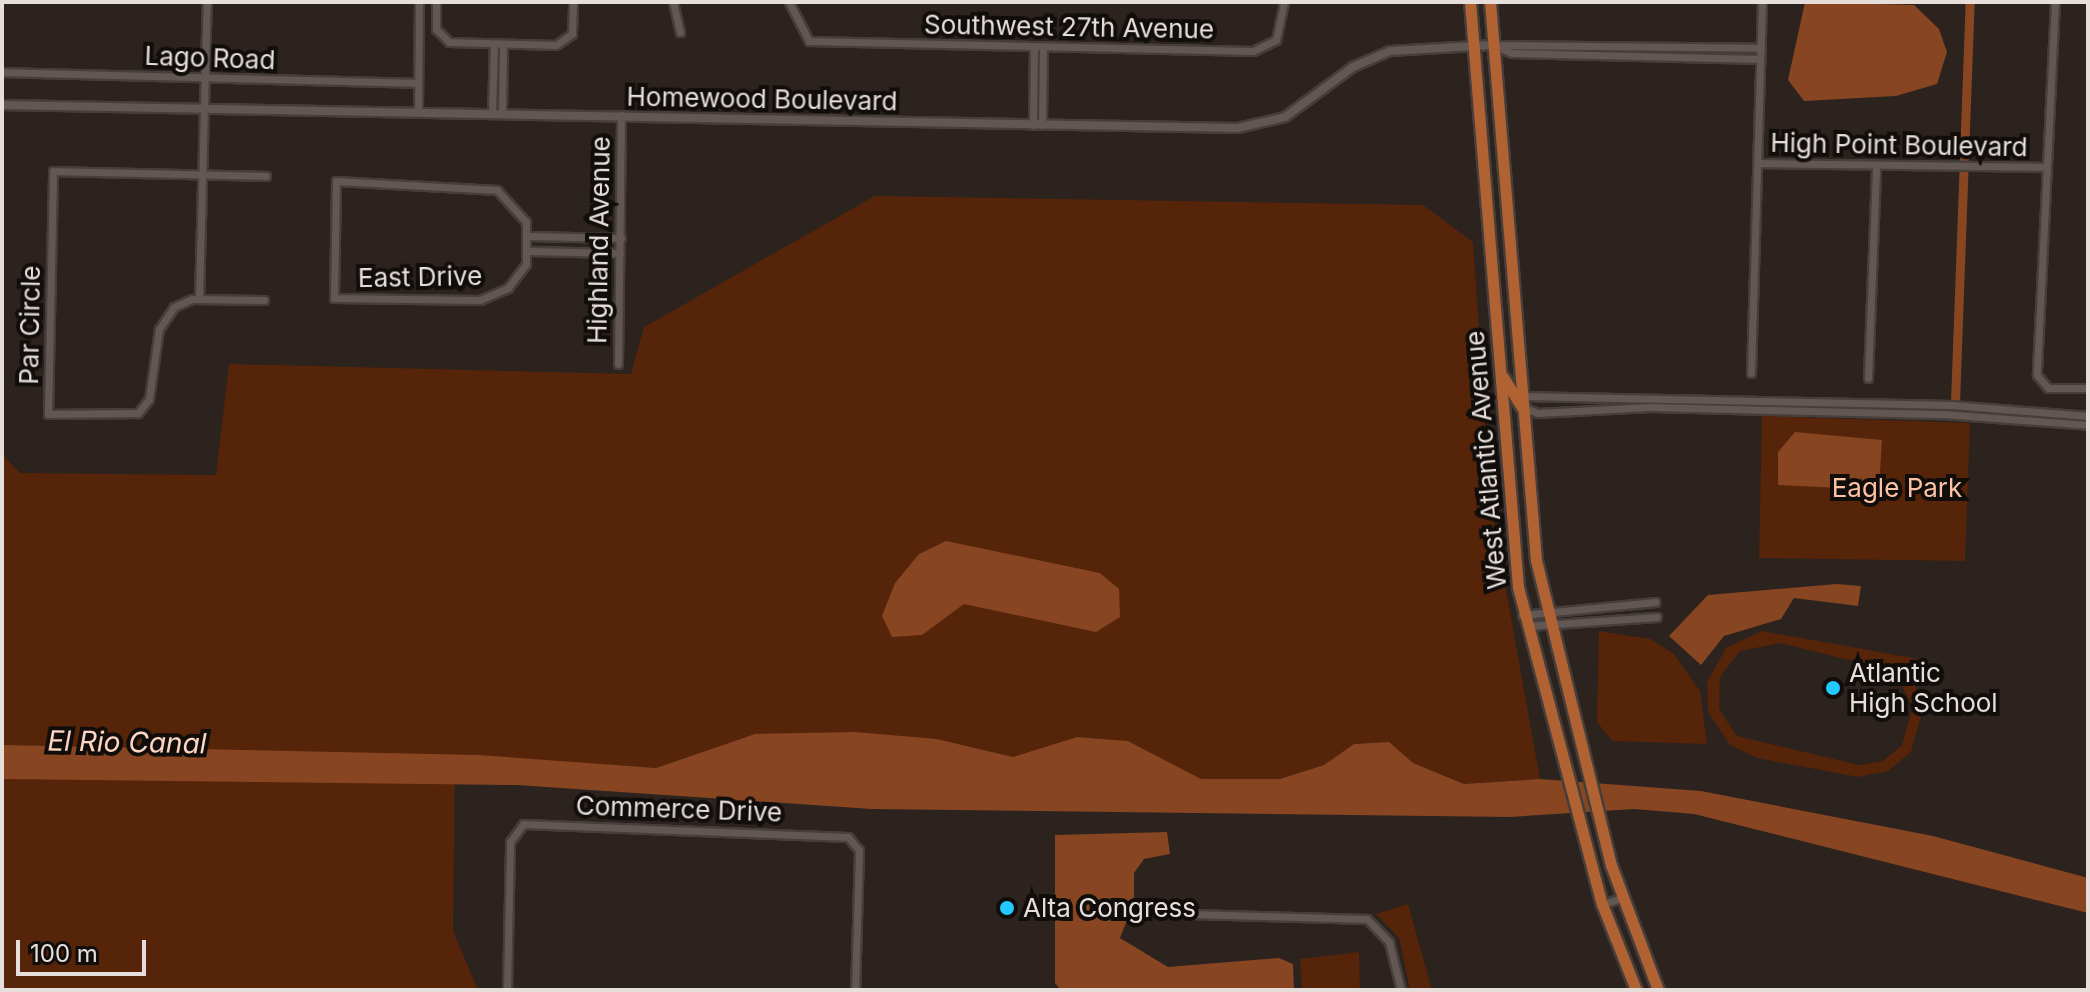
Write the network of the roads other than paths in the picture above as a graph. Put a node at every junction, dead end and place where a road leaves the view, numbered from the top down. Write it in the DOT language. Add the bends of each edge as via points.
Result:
graph roads {
  1 [pos="207,2"];
  2 [pos="419,2"];
  3 [pos="436,2"];
  4 [pos="573,2"];
  5 [pos="673,2"];
  6 [pos="789,2"];
  7 [pos="1284,2"];
  8 [pos="1470,2"];
  9 [pos="1490,2"];
  10 [pos="1762,2"];
  11 [pos="2055,2"];
  12 [pos="680,32"];
  13 [pos="498,44"];
  14 [pos="1473,45"];
  15 [pos="1493,45"];
  16 [pos="1039,47"];
  17 [pos="1761,48"];
  18 [pos="1760,59"];
  19 [pos="2,72"];
  20 [pos="203,77"];
  21 [pos="418,83"];
  22 [pos="4,105"];
  23 [pos="203,109"];
  24 [pos="418,112"];
  25 [pos="497,114"];
  26 [pos="621,115"];
  27 [pos="1038,125"];
  28 [pos="1757,163"];
  29 [pos="1876,166"];
  30 [pos="2047,167"];
  31 [pos="201,174"];
  32 [pos="266,176"];
  33 [pos="621,238"];
  34 [pos="529,243"];
  35 [pos="620,253"];
  36 [pos="199,299"];
  37 [pos="264,300"];
  38 [pos="618,364"];
  39 [pos="1499,369"];
  40 [pos="1751,373"];
  41 [pos="1868,378"];
  42 [pos="2088,388"];
  43 [pos="1522,402"];
  44 [pos="2088,416"];
  45 [pos="2088,425"];
  46 [pos="1655,602"];
  47 [pos="1546,617"];
  48 [pos="1657,617"];
  49 [pos="1524,621"];
  50 [pos="1622,898"];
  51 [pos="1602,904"];
  52 [pos="1191,914"];
  53 [pos="507,990"];
  54 [pos="855,990"];
  55 [pos="1401,990"];
  56 [pos="1636,990"];
  57 [pos="1658,990"];
  1 -- 20 [label="street"];
  2 -- 21 [label="street"];
  3 -- 13 [label="street" via="441,37"];
  4 -- 13 [label="street" via="567,40"];
  5 -- 12 [label="street"];
  6 -- 16 [label="street, Southwest 27th Avenue" via="803,38"];
  7 -- 16 [label="street, Southwest 27th Avenue" via="1280,34 1253,51"];
  8 -- 14 [label="main road, West Atlantic Avenue"];
  9 -- 15 [label="main road, West Atlantic Avenue"];
  10 -- 17 [label="street, High Point Boulevard"];
  11 -- 30 [label="street, High Point Boulevard"];
  13 -- 25 [label="street"];
  14 -- 15 [label="street, Homewood Boulevard"];
  14 -- 27 [label="street, Homewood Boulevard" via="1410,47 1371,58 1285,117 1254,126"];
  14 -- 39 [label="main road, West Atlantic Avenue"];
  15 -- 17 [label="street"];
  15 -- 18 [label="street" via="1512,53"];
  15 -- 43 [label="main road, West Atlantic Avenue"];
  16 -- 27 [label="street"];
  17 -- 18 [label="street, High Point Boulevard"];
  18 -- 28 [label="street, High Point Boulevard"];
  19 -- 20 [label="street, Lago Road"];
  20 -- 21 [label="street, Lago Road"];
  20 -- 23 [label="street"];
  21 -- 24 [label="street"];
  22 -- 23 [label="street, Homewood Boulevard"];
  23 -- 24 [label="street, Homewood Boulevard"];
  23 -- 31 [label="street"];
  24 -- 25 [label="street, Homewood Boulevard"];
  25 -- 26 [label="street, Homewood Boulevard"];
  26 -- 27 [label="street, Homewood Boulevard"];
  26 -- 33 [label="street, Highland Avenue"];
  28 -- 29 [label="street, High Point Boulevard"];
  28 -- 40 [label="street"];
  29 -- 30 [label="street, High Point Boulevard"];
  29 -- 41 [label="street"];
  30 -- 42 [label="street, High Point Boulevard" via="2037,375 2048,388"];
  31 -- 32 [label="street"];
  31 -- 36 [label="street"];
  31 -- 36 [label="street, Par Circle" via="53,171 48,414 144,410 161,323 174,307"];
  33 -- 34 [label="street"];
  33 -- 35 [label="street, Highland Avenue"];
  34 -- 34 [label="street, East Drive" via="517,206 485,186 336,181 334,298 488,298 513,283"];
  34 -- 35 [label="street"];
  35 -- 38 [label="street, Highland Avenue"];
  36 -- 37 [label="street"];
  39 -- 43 [label="main road"];
  39 -- 49 [label="main road, West Atlantic Avenue"];
  43 -- 44 [label="street" via="1808,402"];
  43 -- 45 [label="street" via="1538,413 1650,407"];
  43 -- 47 [label="main road, West Atlantic Avenue"];
  46 -- 47 [label="street"];
  47 -- 48 [label="street"];
  47 -- 49 [label="street"];
  47 -- 49 [label="street"];
  47 -- 50 [label="main road, West Atlantic Avenue"];
  49 -- 51 [label="main road, West Atlantic Avenue"];
  50 -- 51 [label="street"];
  50 -- 57 [label="main road, West Atlantic Avenue"];
  51 -- 56 [label="main road, West Atlantic Avenue"];
  52 -- 55 [label="street" via="1367,919 1389,942"];
  53 -- 54 [label="street, Commerce Drive" via="510,842 523,824 848,837 859,850"];
}
